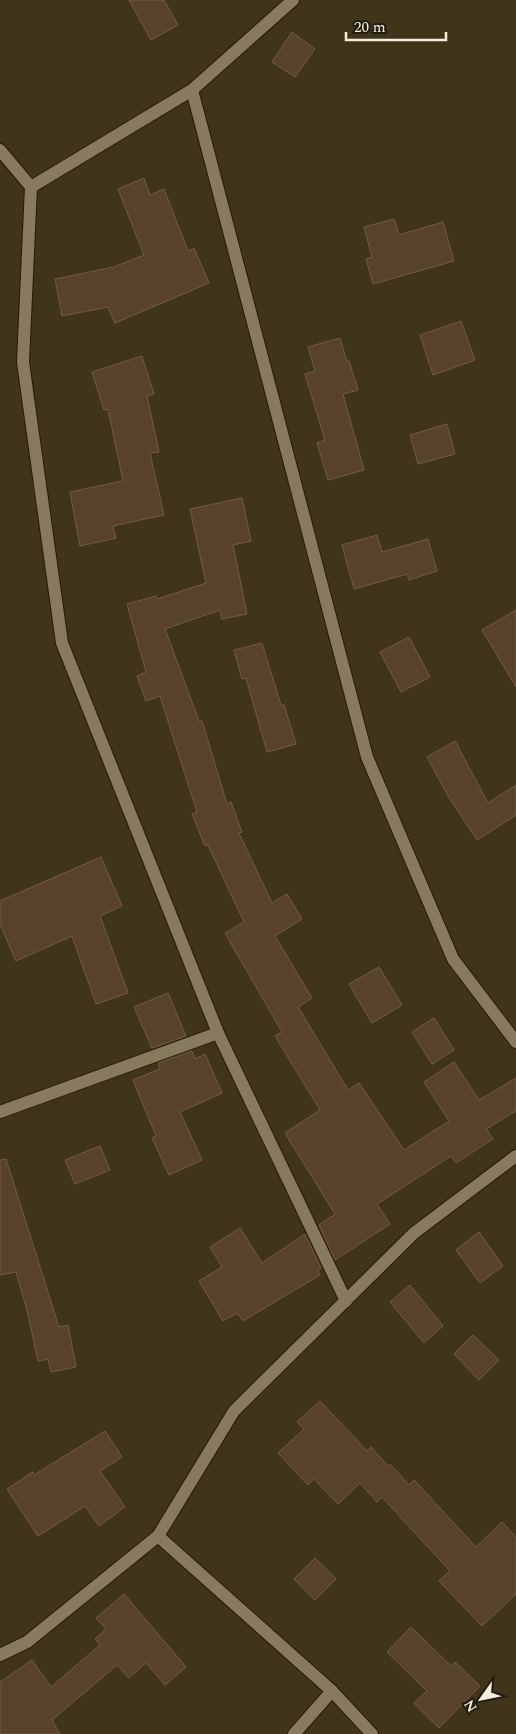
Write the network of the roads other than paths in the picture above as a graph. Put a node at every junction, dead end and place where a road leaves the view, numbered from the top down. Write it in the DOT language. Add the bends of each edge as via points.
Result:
graph roads {
  1 [pos="293,0"];
  2 [pos="192,90"];
  3 [pos="0,150"];
  4 [pos="31,187"];
  5 [pos="218,1033"];
  6 [pos="516,1042"];
  7 [pos="0,1112"];
  8 [pos="516,1156"];
  9 [pos="346,1301"];
  10 [pos="158,1536"];
  11 [pos="0,1656"];
  12 [pos="332,1691"];
  13 [pos="294,1734"];
  14 [pos="372,1734"];
  1 -- 2 [label="street"];
  2 -- 4 [label="street"];
  2 -- 6 [label="street" via="367,758 453,959"];
  3 -- 4 [label="street"];
  4 -- 5 [label="street" via="23,362 62,643"];
  5 -- 7 [label="street"];
  5 -- 9 [label="street"];
  8 -- 9 [label="street" via="414,1233"];
  9 -- 10 [label="street" via="234,1411"];
  10 -- 11 [label="street" via="27,1642"];
  10 -- 12 [label="street"];
  12 -- 13 [label="street"];
  12 -- 14 [label="street"];
}
